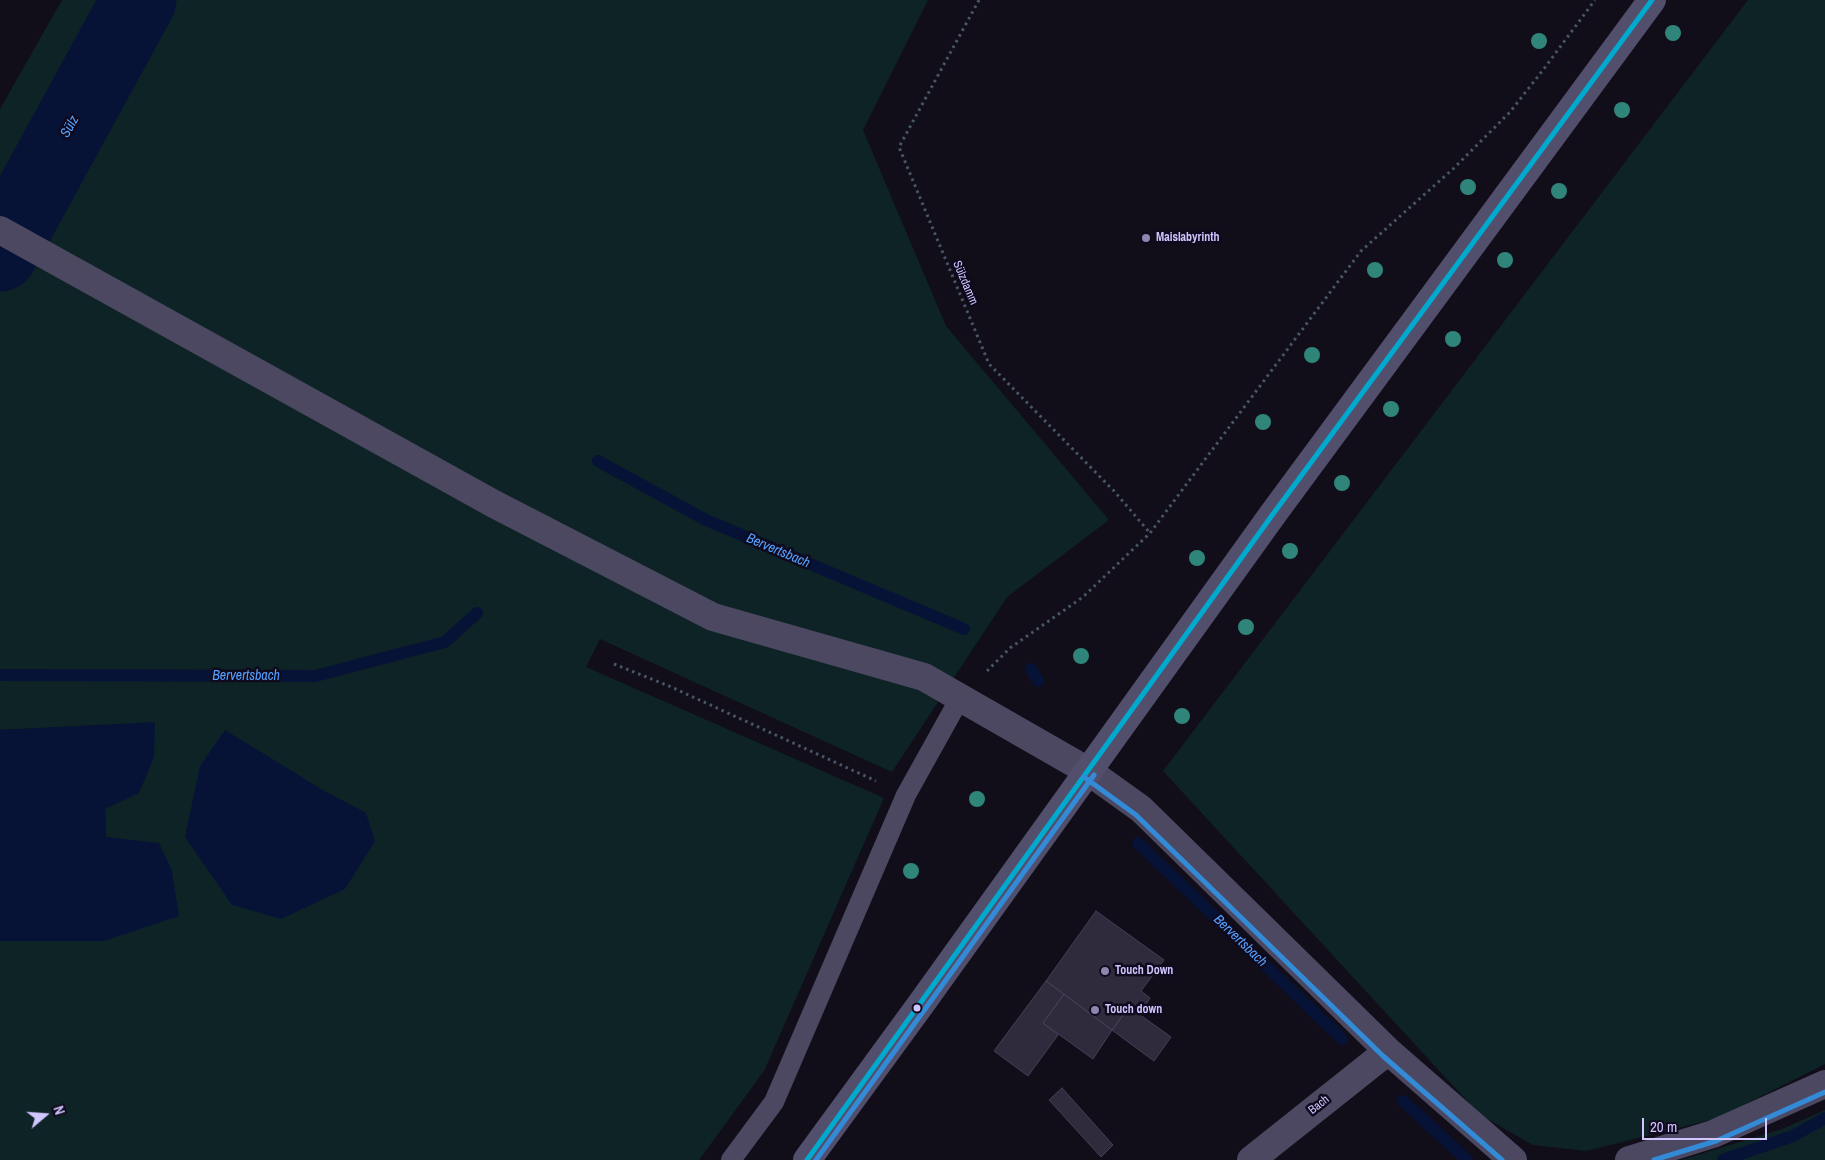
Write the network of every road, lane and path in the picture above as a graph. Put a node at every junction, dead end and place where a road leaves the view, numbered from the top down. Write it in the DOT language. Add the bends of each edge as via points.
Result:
graph roads {
  1 [pos="979,0"];
  2 [pos="1595,0"];
  3 [pos="1652,0"];
  4 [pos="0,230"];
  5 [pos="1150,533"];
  6 [pos="614,664"];
  7 [pos="960,698"];
  8 [pos="1088,771"];
  9 [pos="906,795"];
  10 [pos="1388,1051"];
  11 [pos="1825,1084"];
  12 [pos="731,1160"];
  13 [pos="807,1160"];
  14 [pos="1251,1160"];
  15 [pos="1513,1160"];
  16 [pos="1629,1160"];
  1 -- 5 [label="path, Sülzdamm" via="899,147 989,364 1114,491"];
  2 -- 5 [label="path" via="1510,112 1454,168 1361,251"];
  3 -- 8 [label="main road" via="1267,522"];
  4 -- 7 [label="street" via="494,504 712,617 924,677"];
  5 -- 7 [label="path" via="1083,597 1010,648"];
  6 -- 9 [label="path"];
  7 -- 8 [label="street"];
  7 -- 9 [label="lane"];
  8 -- 10 [label="street" via="1141,809"];
  8 -- 13 [label="main road"];
  9 -- 12 [label="lane" via="774,1102"];
  10 -- 14 [label="street, Bach"];
  10 -- 15 [label="street"];
  11 -- 16 [label="street" via="1713,1134"];
}
